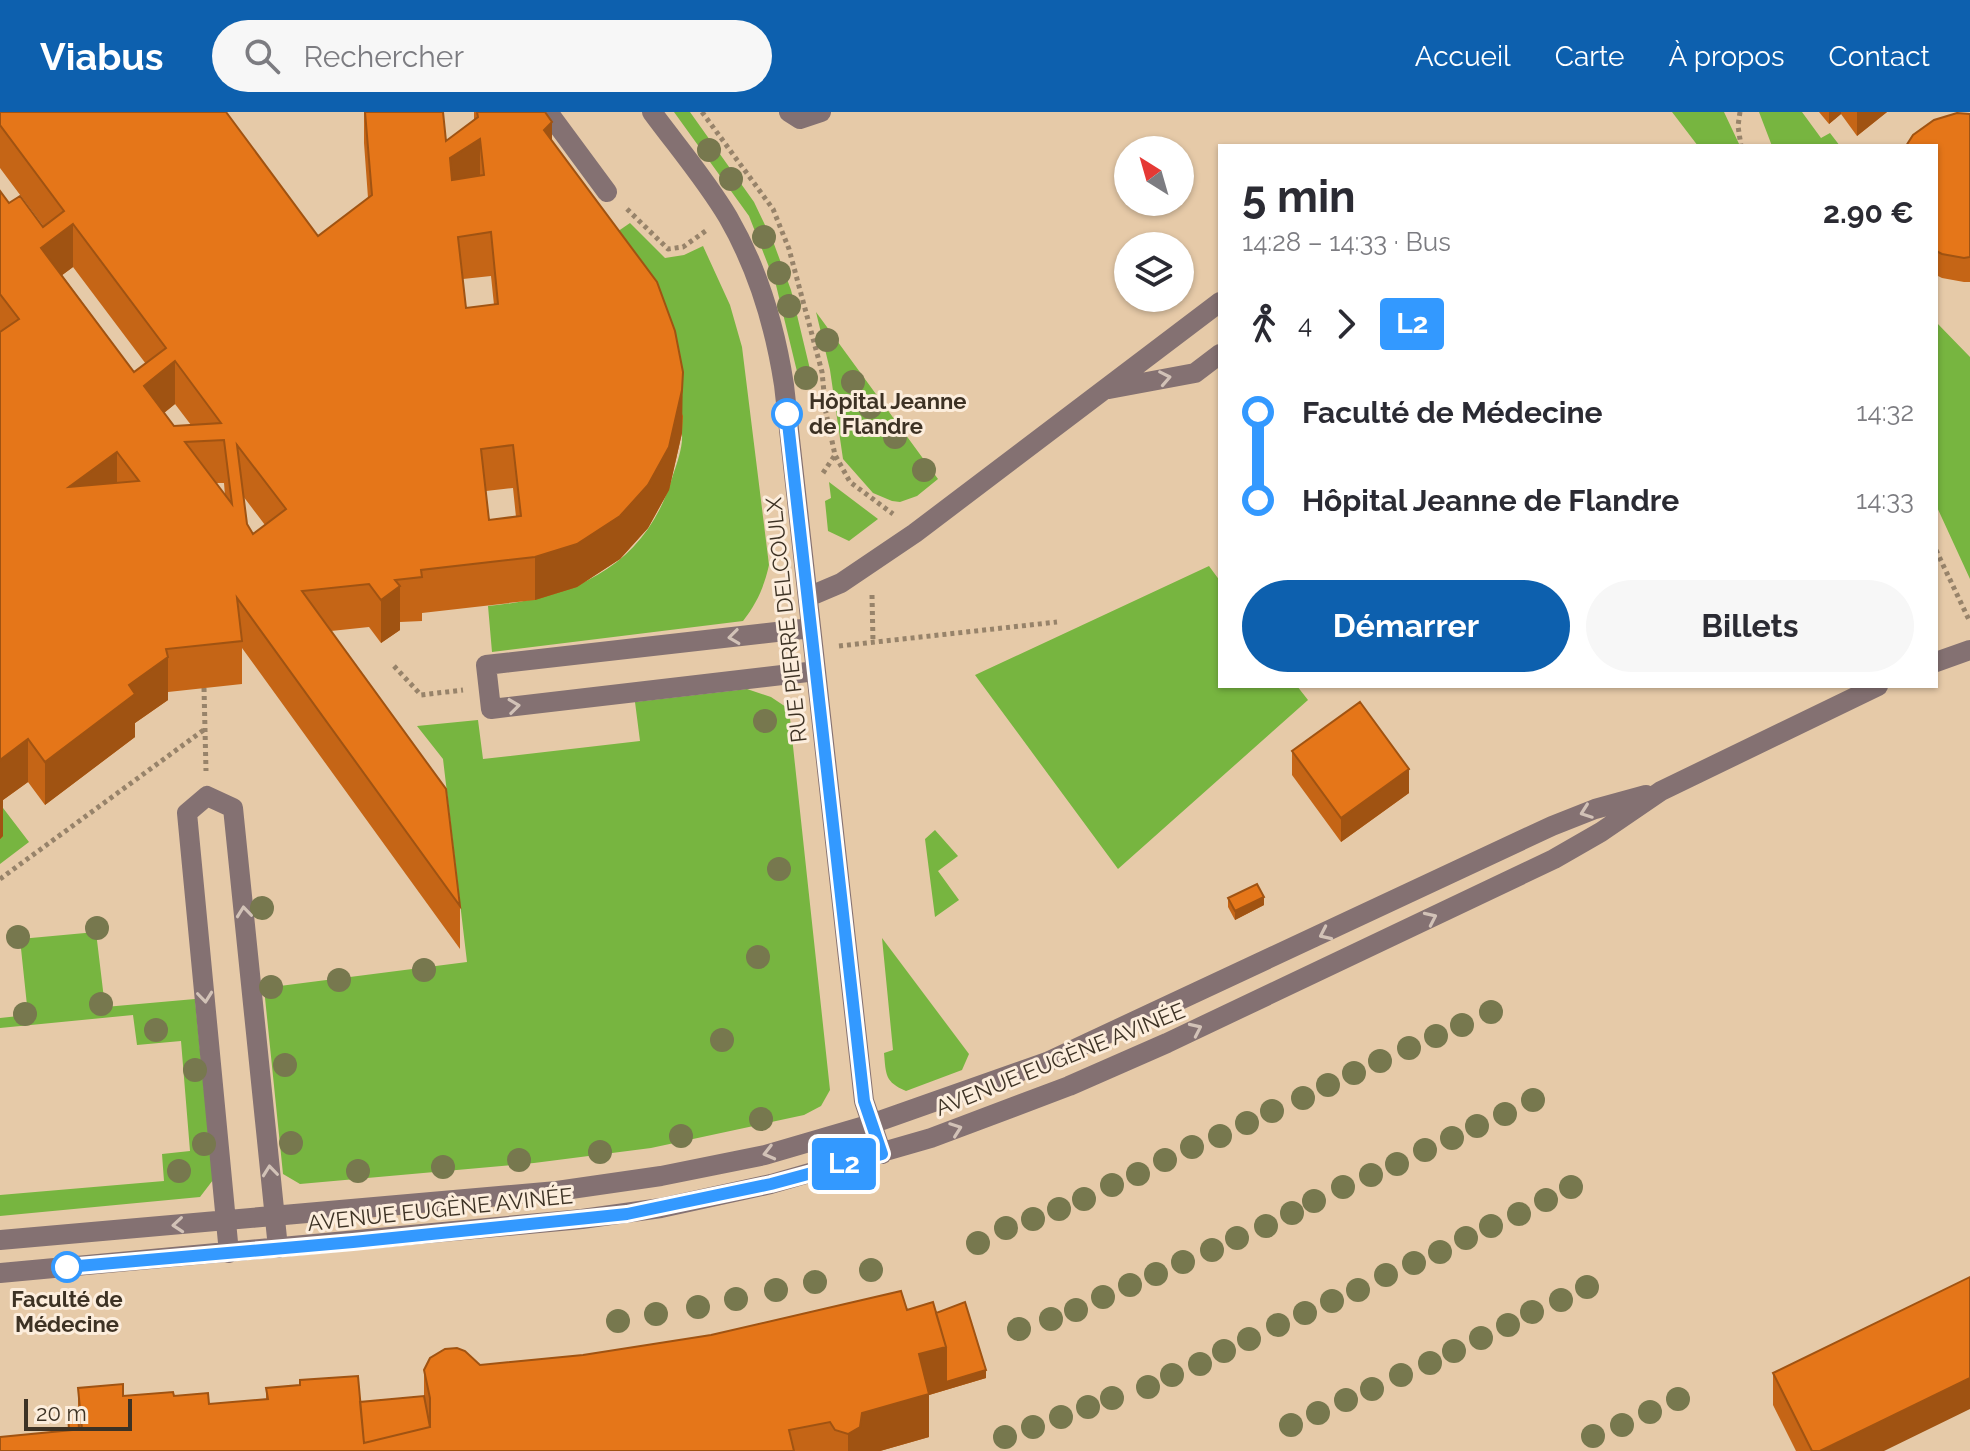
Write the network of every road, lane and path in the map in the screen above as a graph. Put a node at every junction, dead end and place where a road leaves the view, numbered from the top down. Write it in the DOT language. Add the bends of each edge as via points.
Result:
graph roads {
  1 [pos="548,112"];
  2 [pos="652,112"];
  3 [pos="702,112"];
  4 [pos="789,112"];
  5 [pos="821,112"];
  6 [pos="1740,112"];
  7 [pos="1741,144"];
  8 [pos="607,192"];
  9 [pos="726,214"];
  10 [pos="643,224"];
  11 [pos="1218,304"];
  12 [pos="1218,356"];
  13 [pos="1105,390"];
  14 [pos="915,533"];
  15 [pos="1938,554"];
  16 [pos="808,597"];
  17 [pos="1970,622"];
  18 [pos="811,628"];
  19 [pos="1970,650"];
  20 [pos="1938,661"];
  21 [pos="816,671"];
  22 [pos="1874,688"];
  23 [pos="205,729"];
  24 [pos="1661,791"];
  25 [pos="0,879"];
  26 [pos="871,1124"];
  27 [pos="882,1154"];
  28 [pos="275,1218"];
  29 [pos="227,1221"];
  30 [pos="0,1240"];
  31 [pos="278,1248"];
  32 [pos="229,1253"];
  33 [pos="0,1273"];
  1 -- 8 [label="street"];
  2 -- 9 [label="street, RUE PIERRE DELCOULX"];
  3 -- 14 [label="path" via="773,209 789,249 822,372 835,455 850,482"];
  4 -- 5 [label="street" via="800,119"];
  6 -- 7 [label="path"];
  9 -- 10 [label="path" via="683,247 668,249"];
  9 -- 16 [label="street, RUE PIERRE DELCOULX" via="760,284 774,332"];
  11 -- 13 [label="street"];
  13 -- 12 [label="street, one-way" via="1195,373"];
  13 -- 14 [label="street"];
  14 -- 16 [label="street" via="841,583"];
  15 -- 17 [label="path"];
  16 -- 18 [label="street, RUE PIERRE DELCOULX"];
  18 -- 21 [label="street, RUE PIERRE DELCOULX"];
  18 -- 21 [label="street, one-way" via="486,665 491,709"];
  19 -- 20 [label="street"];
  21 -- 26 [label="street, RUE PIERRE DELCOULX" via="864,1101"];
  22 -- 24 [label="street, AVENUE EUGÈNE AVINÉE"];
  23 -- 25 [label="path"];
  24 -- 26 [label="street, AVENUE EUGÈNE AVINÉE, one-way" via="1552,826 1047,1062"];
  27 -- 24 [label="street, AVENUE EUGÈNE AVINÉE, one-way" via="1013,1109 1154,1049 1554,859"];
  26 -- 27 [label="street, RUE PIERRE DELCOULX"];
  26 -- 28 [label="street, AVENUE EUGÈNE AVINÉE, one-way" via="765,1155 588,1187"];
  27 -- 31 [label="street, AVENUE EUGÈNE AVINÉE" via="627,1214"];
  28 -- 29 [label="street, AVENUE EUGÈNE AVINÉE"];
  28 -- 29 [label="street, one-way" via="233,808 207,796 187,813"];
  28 -- 31 [label="street"];
  29 -- 30 [label="street, AVENUE EUGÈNE AVINÉE, one-way"];
  29 -- 32 [label="street"];
  31 -- 32 [label="street, AVENUE EUGÈNE AVINÉE"];
  32 -- 33 [label="street, AVENUE EUGÈNE AVINÉE"];
}
